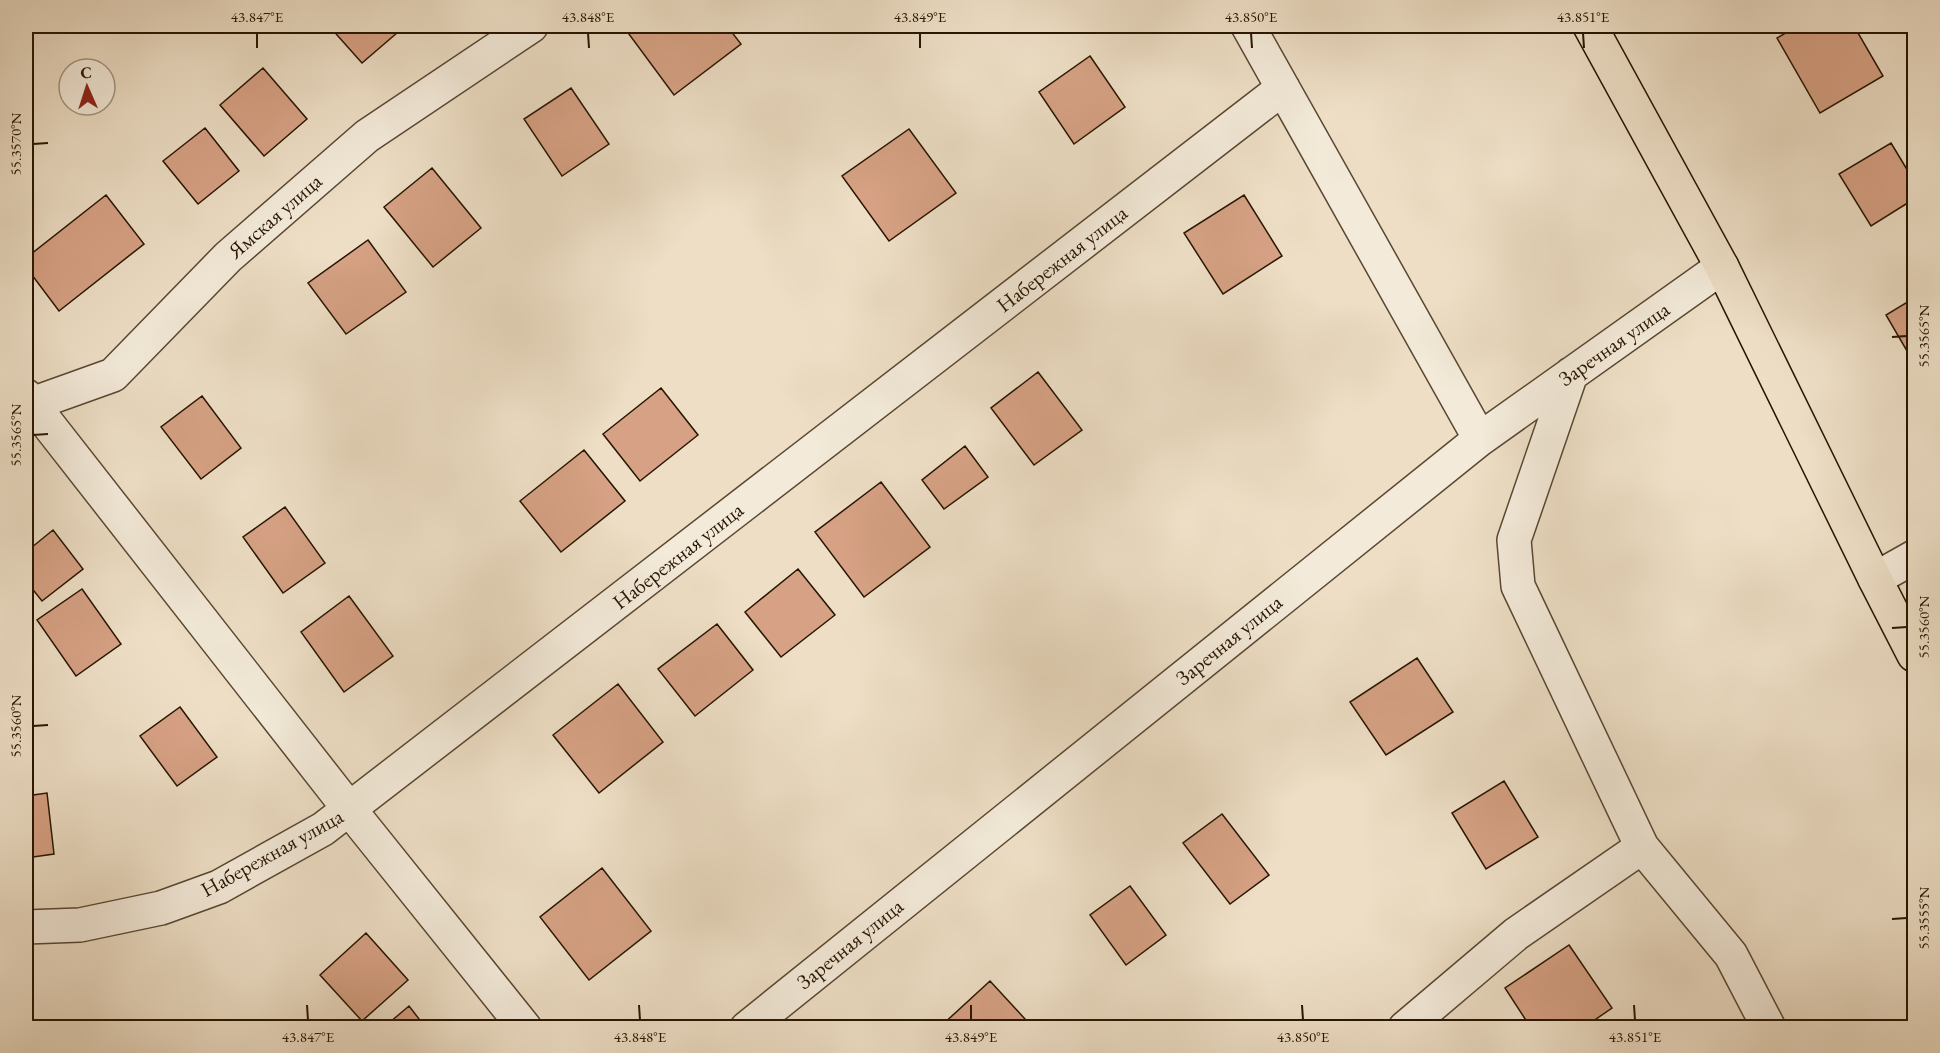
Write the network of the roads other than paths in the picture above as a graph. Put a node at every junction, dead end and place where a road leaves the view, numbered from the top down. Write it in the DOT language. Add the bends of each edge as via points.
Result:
graph roads {
  1 [pos="531,26"];
  2 [pos="1248,26"];
  3 [pos="1590,26"];
  4 [pos="1283,87"];
  5 [pos="1722,267"];
  6 [pos="1571,374"];
  7 [pos="28,401"];
  8 [pos="1480,439"];
  9 [pos="1914,557"];
  10 [pos="1875,579"];
  11 [pos="1914,655"];
  12 [pos="350,810"];
  13 [pos="1642,847"];
  14 [pos="26,927"];
  15 [pos="525,1028"];
  16 [pos="747,1028"];
  17 [pos="1405,1028"];
  18 [pos="1769,1028"];
  1 -- 7 [label="street, Ямская улица" via="367,136 228,257 113,375"];
  2 -- 4 [label="street"];
  3 -- 5 [label="main road"];
  4 -- 8 [label="street"];
  4 -- 12 [label="street, Набережная улица"];
  5 -- 6 [label="street, Заречная улица"];
  5 -- 10 [label="main road"];
  6 -- 8 [label="street, Заречная улица"];
  6 -- 13 [label="street" via="1514,540 1518,586"];
  7 -- 12 [label="street"];
  8 -- 16 [label="street, Заречная улица"];
  9 -- 10 [label="street"];
  10 -- 11 [label="main road"];
  12 -- 14 [label="street, Набережная улица" via="219,887 160,908 81,925"];
  12 -- 15 [label="street"];
  13 -- 17 [label="street" via="1516,934"];
  13 -- 18 [label="street" via="1731,955"];
}
